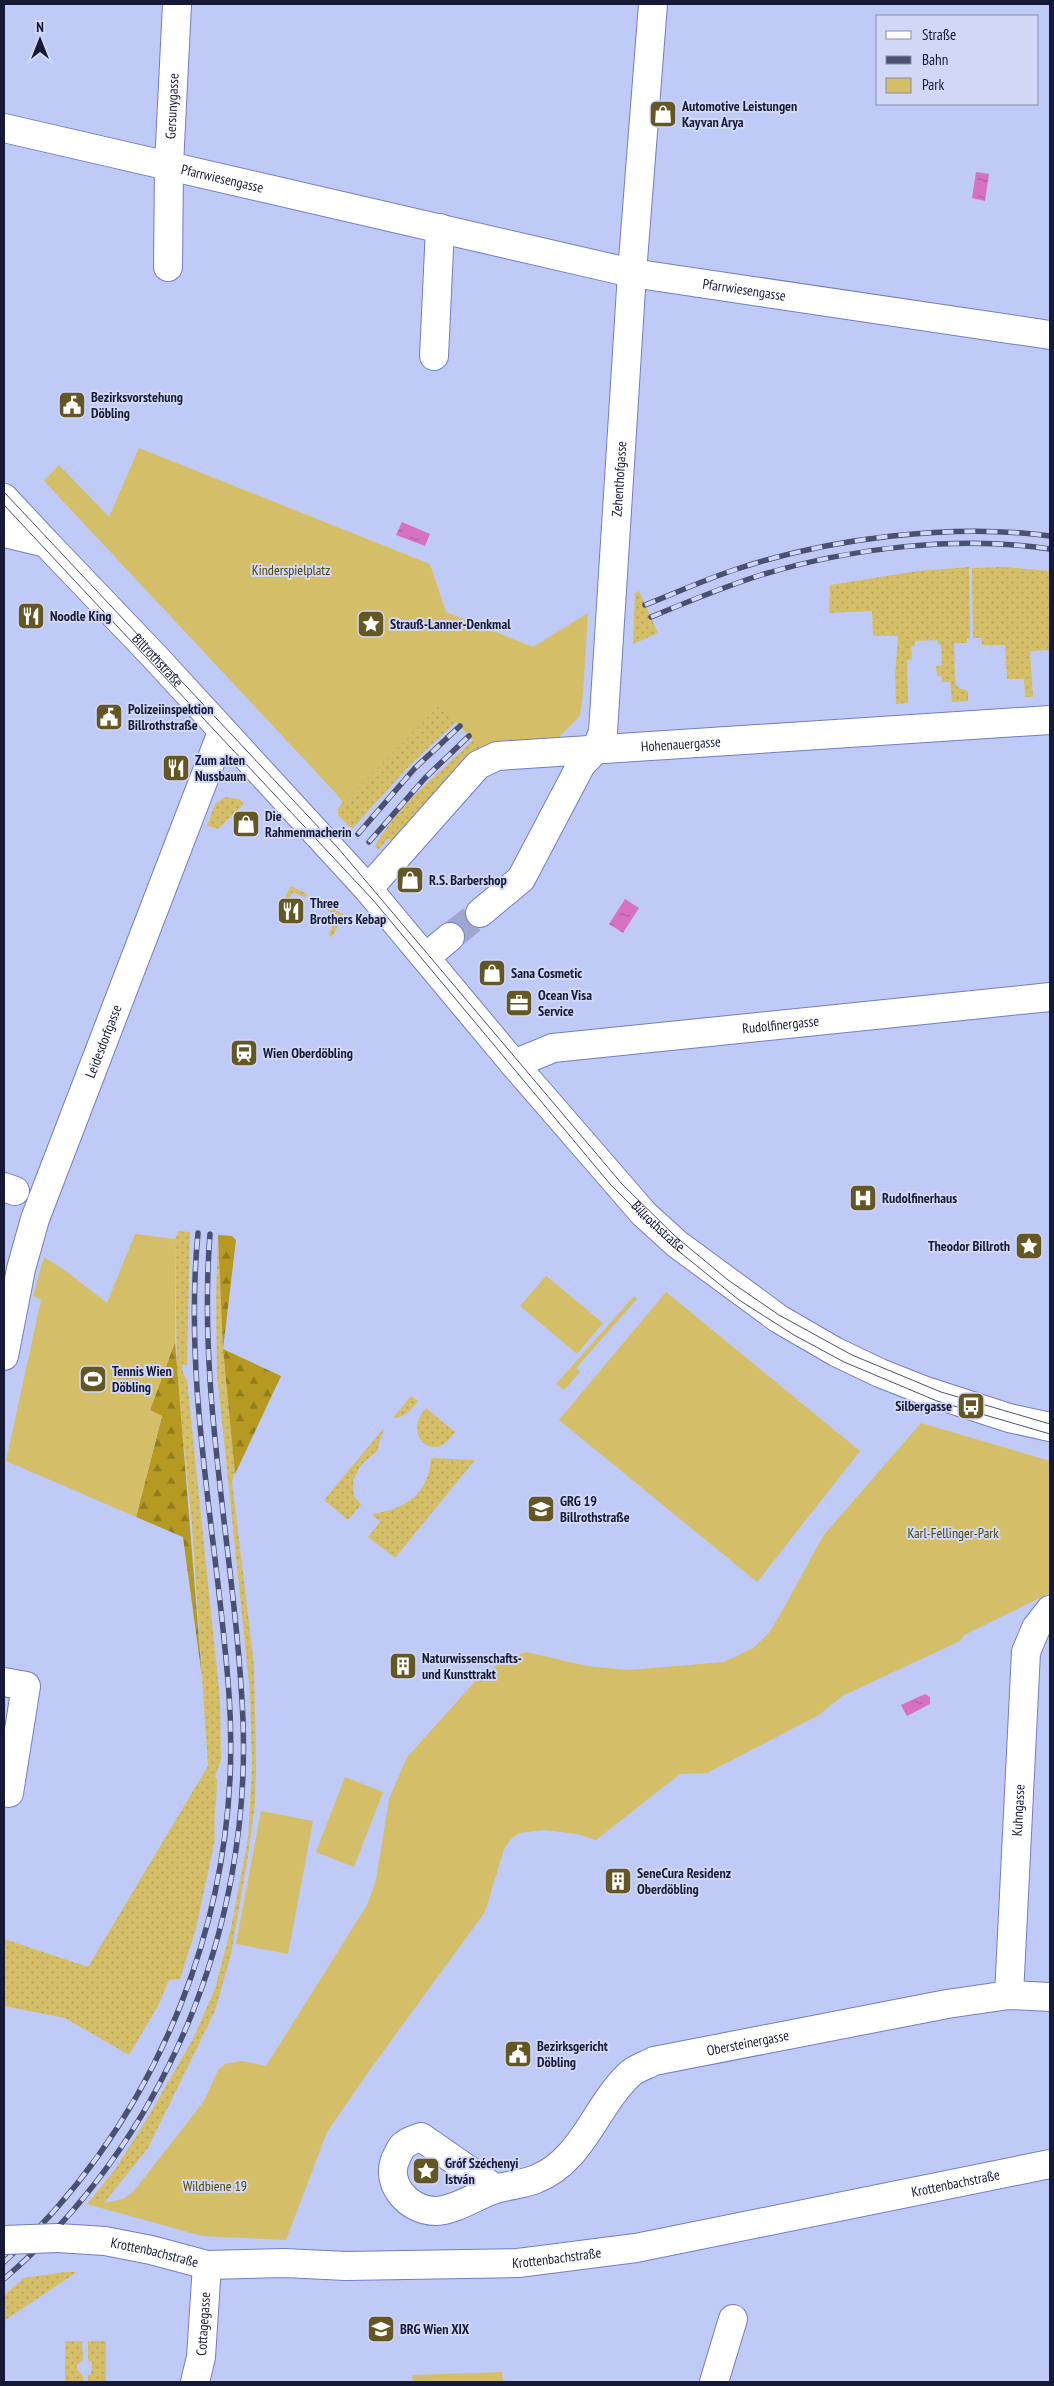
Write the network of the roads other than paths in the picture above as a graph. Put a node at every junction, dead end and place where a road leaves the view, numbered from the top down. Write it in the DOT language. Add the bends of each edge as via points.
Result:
graph roads {
  1 [pos="176,4"];
  2 [pos="653,4"];
  3 [pos="4,128"];
  4 [pos="169,165"];
  5 [pos="440,228"];
  6 [pos="168,267"];
  7 [pos="632,273"];
  8 [pos="1050,335"];
  9 [pos="434,356"];
  10 [pos="4,498"];
  11 [pos="4,533"];
  12 [pos="46,543"];
  13 [pos="1050,720"];
  14 [pos="222,732"];
  15 [pos="596,749"];
  16 [pos="368,889"];
  17 [pos="480,913"];
  18 [pos="450,937"];
  19 [pos="426,957"];
  20 [pos="1050,997"];
  21 [pos="514,1064"];
  22 [pos="4,1356"];
  23 [pos="1050,1427"];
  24 [pos="1043,1619"];
  25 [pos="4,1682"];
  26 [pos="4,1792"];
  27 [pos="1009,1995"];
  28 [pos="1050,1997"];
  29 [pos="1050,2164"];
  30 [pos="496,2189"];
  31 [pos="4,2240"];
  32 [pos="207,2265"];
  33 [pos="733,2319"];
  34 [pos="195,2382"];
  35 [pos="714,2382"];
  1 -- 4 [label="street, Gersunygasse"];
  2 -- 7 [label="street, Zehenthofgasse"];
  3 -- 4 [label="street, Pfarrwiesengasse"];
  4 -- 5 [label="street, Pfarrwiesengasse"];
  4 -- 6 [label="street, Gersunygasse"];
  5 -- 7 [label="street, Pfarrwiesengasse"];
  5 -- 9 [label="street"];
  7 -- 8 [label="street, Pfarrwiesengasse"];
  7 -- 15 [label="street, Zehenthofgasse" via="604,720"];
  10 -- 12 [label="street, Billrothstraße"];
  11 -- 12 [label="street"];
  12 -- 14 [label="street, Billrothstraße"];
  13 -- 15 [label="street, Hohenauergasse"];
  14 -- 16 [label="street, Billrothstraße"];
  14 -- 22 [label="street, Leidesdorfgasse" via="35,1219"];
  15 -- 16 [label="street, Hohenauergasse" via="498,756 478,765"];
  15 -- 17 [label="street, Zehenthofgasse" via="581,765 521,879"];
  16 -- 19 [label="street, Billrothstraße"];
  18 -- 19 [label="street"];
  19 -- 21 [label="street, Billrothstraße"];
  20 -- 21 [label="street, Rudolfinergasse" via="553,1048"];
  21 -- 23 [label="street, Billrothstraße" via="644,1214 677,1244 779,1319 880,1373 972,1406"];
  24 -- 27 [label="street, Kuhngasse" via="1026,1652"];
  25 -- 26 [label="street" via="26,1686 9,1793"];
  27 -- 28 [label="street, Obersteinergasse"];
  27 -- 30 [label="street, Obersteinergasse" via="654,2061 633,2072 616,2089 572,2153 555,2170 536,2179"];
  29 -- 32 [label="street, Krottenbachstraße" via="585,2256 518,2263"];
  31 -- 32 [label="street, Krottenbachstraße, bridge" via="58,2238 105,2241"];
  32 -- 34 [label="street, Cottagegasse" via="201,2357"];
  33 -- 35 [label="street"];
}
